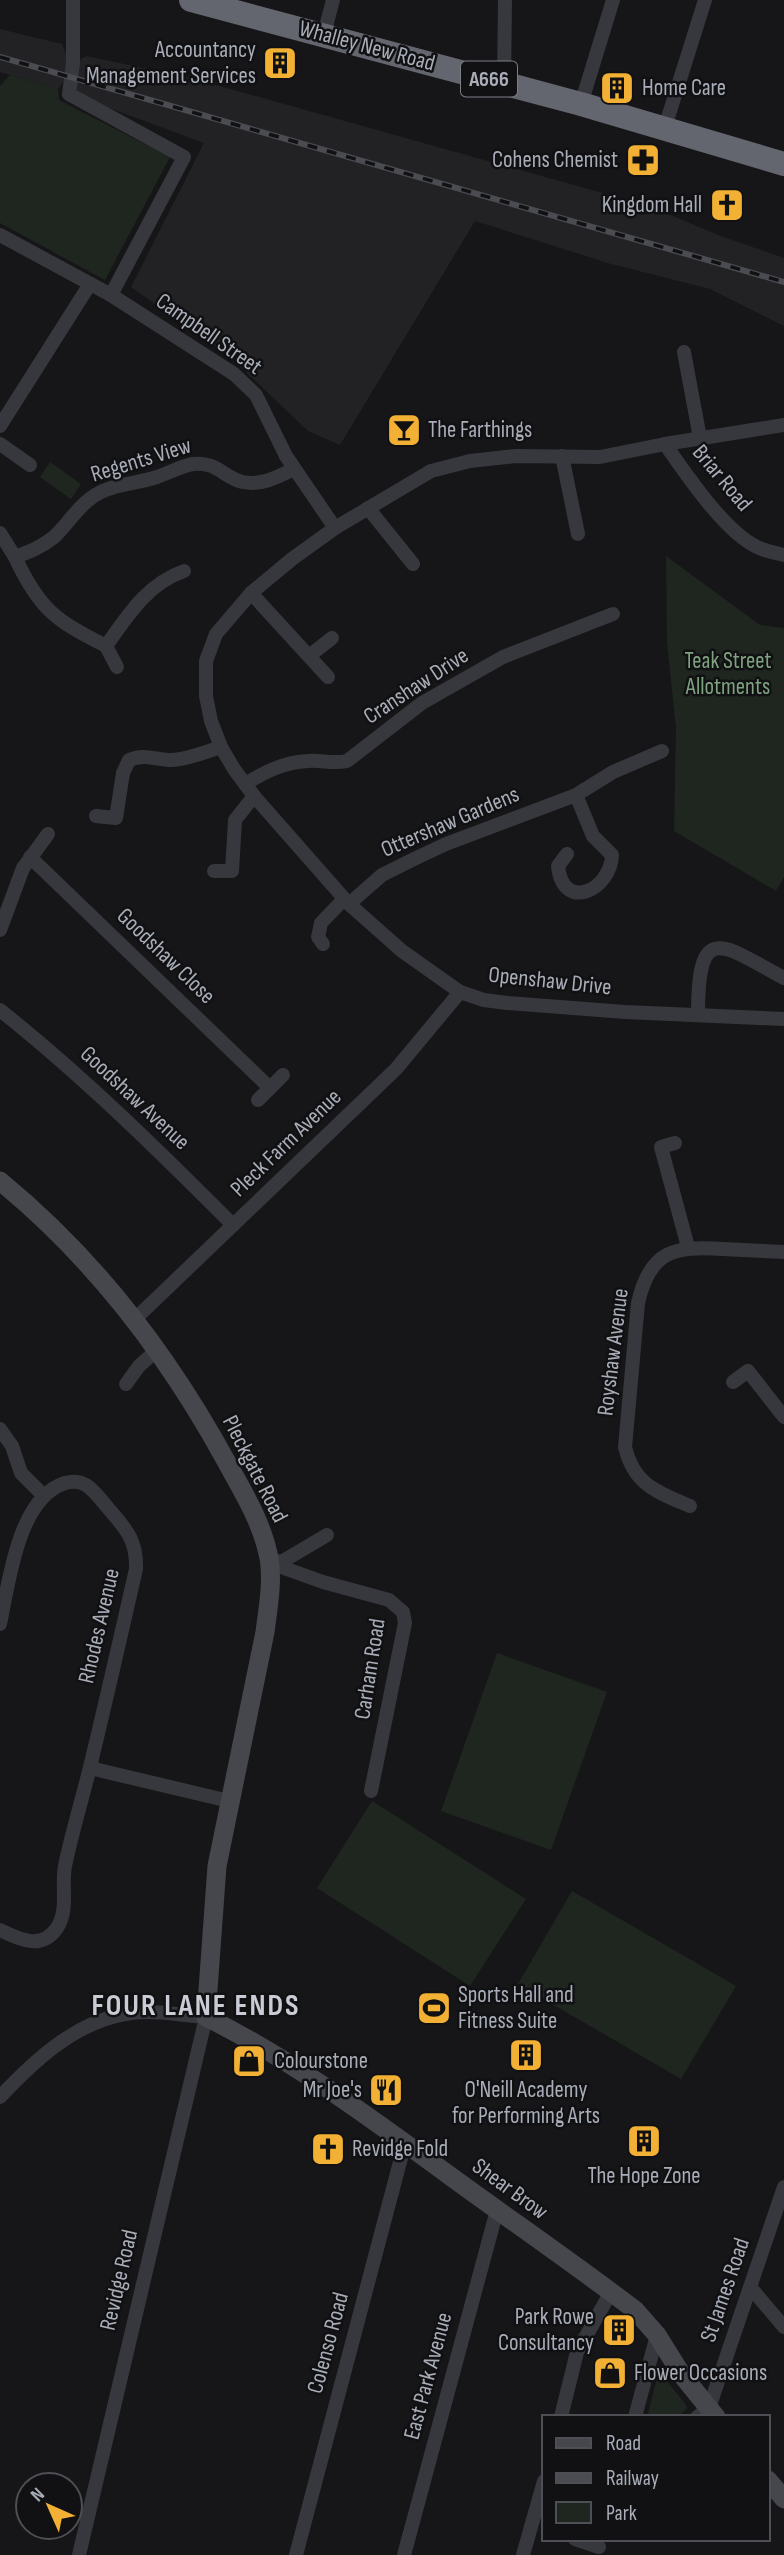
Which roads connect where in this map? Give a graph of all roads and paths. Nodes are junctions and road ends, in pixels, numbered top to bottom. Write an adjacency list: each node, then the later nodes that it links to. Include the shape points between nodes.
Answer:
1 (73, 0): 14 (street, via 69,94 184,157)
2 (334, 0): 7 (street)
3 (505, 0): 8 (street)
4 (612, 0): 9 (street)
5 (705, 0): 10 (street)
6 (207, 2): 7 (highway, Whalley New Road / A666)
7 (324, 34): 8 (highway, Whalley New Road / A666)
8 (504, 83): 9 (highway, Whalley New Road / A666)
9 (581, 104): 10 (highway, Whalley New Road / A666)
10 (665, 128): 11 (highway, Whalley New Road / A666)
11 (784, 164)
12 (0, 235): 13 (street, Campbell Street)
13 (90, 284): 14 (street, Campbell Street); 17 (street)
14 (111, 295): 23 (street, Campbell Street, via 249,388)
15 (684, 352): 18 (street)
16 (784, 425): 18 (street, Openshaw Drive)
17 (0, 426)
18 (700, 438): 20 (street, Openshaw Drive)
19 (0, 444): 22 (street)
20 (665, 444): 21 (street, Openshaw Drive, via 600,457); 28 (street, Briar Road, via 730,526 756,547)
21 (562, 456): 24 (street, Openshaw Drive, via 470,461 431,471); 27 (street)
22 (30, 465)
23 (294, 469): 25 (street, Campbell Street); 29 (street, Regents View, via 254,483 240,482 206,464 193,464 103,491 52,538)
24 (368, 508): 25 (street, Openshaw Drive); 30 (street)
25 (335, 528): 32 (street, Openshaw Drive)
26 (0, 533): 29 (street)
27 (578, 534)
28 (784, 555)
29 (15, 557): 35 (street, via 36,597 52,615)
30 (413, 564)
31 (184, 571): 35 (street, via 154,586)
32 (251, 593): 36 (street); 39 (street, Openshaw Drive, via 216,634 206,661 206,696)
33 (613, 614): 41 (street, Cranshaw Drive, via 503,657 422,704 347,761 285,764 264,772)
34 (332, 638): 36 (street)
35 (106, 646): 37 (street)
36 (309, 656): 38 (street)
37 (117, 667)
38 (328, 677)
39 (221, 747): 41 (street, Openshaw Drive); 43 (street, via 187,758 138,756 129,760 116,818)
40 (662, 751): 42 (street, Ottershaw Gardens, via 613,772)
41 (250, 790): 47 (street, via 235,820 232,871); 48 (street, Openshaw Drive)
42 (576, 795): 45 (street, via 593,836 612,856 611,867 593,889 572,891 559,876 558,866); 48 (street, Ottershaw Gardens, via 446,844 382,875)
43 (96, 816)
44 (48, 834): 46 (street)
45 (567, 854)
46 (30, 857): 49 (street); 57 (street, Goodshaw Close)
47 (214, 871)
48 (346, 902): 50 (street, via 321,923 318,937); 52 (street, Openshaw Drive, via 402,951)
49 (0, 930)
50 (323, 944)
51 (784, 978): 54 (street, via 732,950 721,946 710,950 701,964)
52 (460, 992): 54 (street, Openshaw Drive, via 507,1003); 61 (street, Pleck Farm Avenue, via 396,1069)
53 (0, 1010): 61 (street, Goodshaw Avenue, via 112,1105)
54 (698, 1014): 55 (street, Openshaw Drive)
55 (784, 1018)
56 (283, 1074): 57 (street)
57 (270, 1088): 58 (street)
58 (258, 1100)
59 (675, 1143): 62 (street, via 661,1147)
60 (0, 1181): 64 (main road, Pleckgate Road, via 63,1238)
61 (233, 1225): 64 (street, Pleck Farm Avenue)
62 (688, 1247): 63 (street, Royshaw Avenue); 71 (street, Royshaw Avenue, via 671,1251 654,1265 642,1285 625,1447 632,1468 647,1486)
63 (784, 1252)
64 (135, 1319): 65 (main road, Pleckgate Road)
65 (157, 1350): 67 (street); 73 (main road, Pleckgate Road, via 205,1422 250,1504)
66 (733, 1382): 68 (street, via 748,1371)
67 (126, 1384)
68 (784, 1417)
69 (0, 1429): 70 (street, via 12,1446 21,1473)
70 (43, 1495): 74 (street, via 16,1554); 75 (street, Rhodes Avenue, via 72,1481 85,1485 127,1531 137,1550)
71 (690, 1506)
72 (327, 1535): 73 (street, via 283,1561)
73 (270, 1563): 76 (street, Carham Road, via 380,1596 403,1612 405,1623); 77 (main road, Pleckgate Road, via 265,1632)
74 (0, 1624)
75 (90, 1768): 77 (street); 78 (street, Rhodes Avenue, via 64,1869 62,1915 56,1930 33,1943)
76 (371, 1791)
77 (229, 1801): 79 (main road, Pleckgate Road, via 217,1866)
78 (0, 1930)
79 (206, 2017): 80 (street, via 126,2014 95,2023 50,2051); 81 (main road, Shear Brow, via 270,2052); 97 (street, Revidge Road)
80 (0, 2097)
81 (405, 2143): 83 (main road, Shear Brow); 98 (street, Colenso Road)
82 (783, 2194): 84 (street, St James Road)
83 (497, 2210): 85 (main road, Shear Brow); 99 (street, East Park Avenue)
84 (751, 2288): 86 (street); 88 (street, St James Road)
85 (611, 2292): 87 (main road, Shear Brow); 89 (street, via 577,2352)
86 (784, 2327)
87 (657, 2335): 88 (main road, Shear Brow); 90 (street)
88 (707, 2414)
89 (561, 2415)
90 (636, 2415)
91 (770, 2482): 92 (main road)
92 (784, 2499)
93 (542, 2500): 94 (street)
94 (539, 2528): 100 (street)
95 (581, 2541): 96 (street)
96 (599, 2547)
97 (79, 2555)
98 (296, 2555)
99 (404, 2555)
100 (523, 2555)

